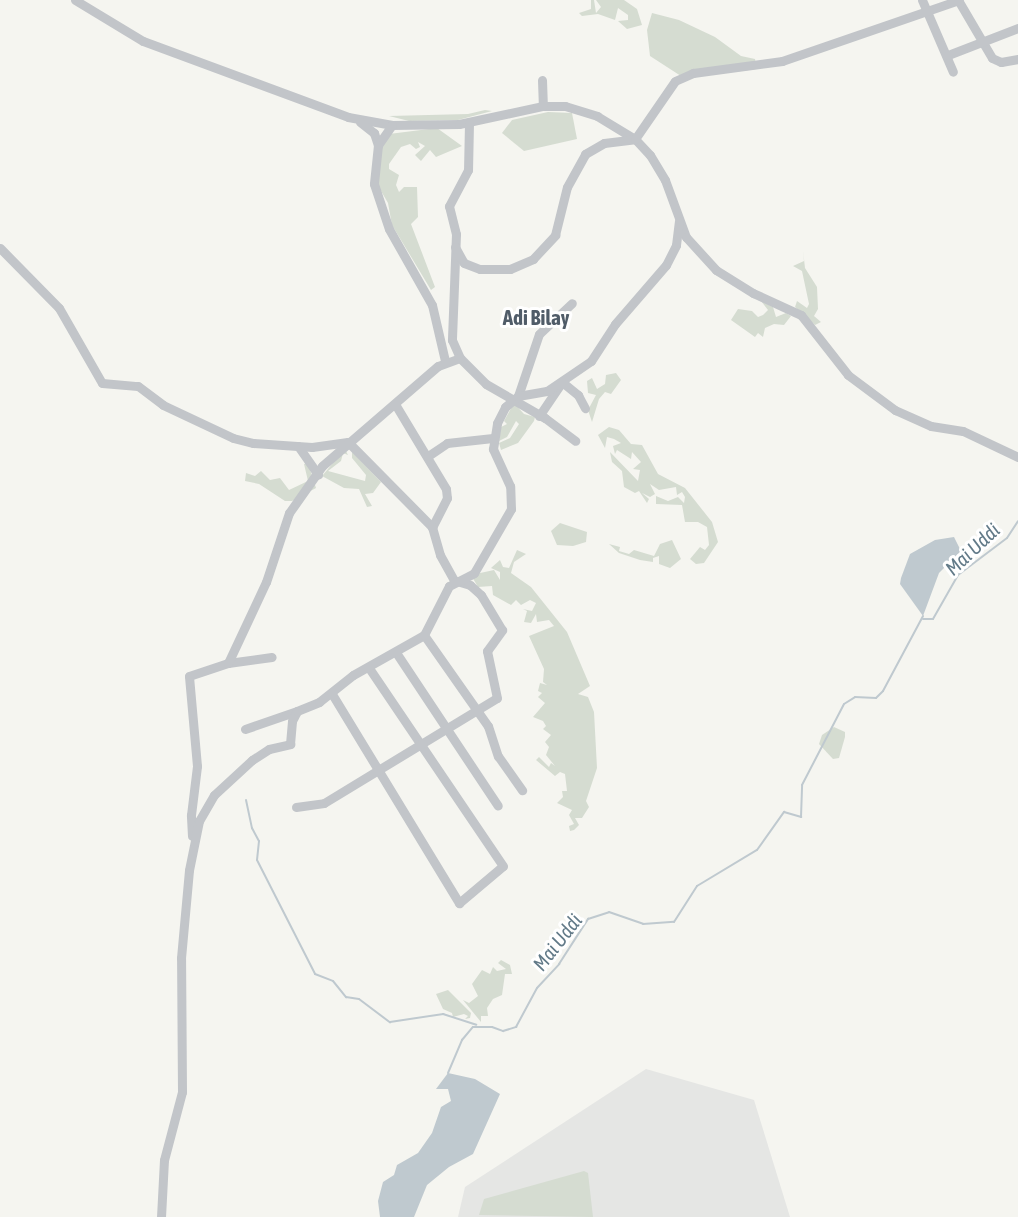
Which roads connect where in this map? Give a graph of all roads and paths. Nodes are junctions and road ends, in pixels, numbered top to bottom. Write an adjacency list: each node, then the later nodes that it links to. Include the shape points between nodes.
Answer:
1 (75, 0): 12 (street, via 118,28 164,50)
2 (922, 0): 4 (street)
3 (958, 0): 4 (street); 6 (street)
4 (927, 12): 7 (street); 15 (street, via 782,61 681,78 668,86)
5 (1018, 28): 6 (street)
6 (982, 42): 7 (street); 8 (street, via 992,58 1001,62)
7 (948, 55): 9 (street)
8 (1018, 59)
9 (953, 72)
10 (542, 80): 11 (street)
11 (543, 106): 13 (street); 15 (street, via 586,111)
12 (356, 119): 14 (street); 16 (street, via 372,130)
13 (469, 123): 14 (street); 18 (street, via 468,170 449,206)
14 (392, 125): 16 (street)
15 (635, 139): 17 (street, via 660,170); 18 (street, via 604,143 585,154 567,187 555,235 522,266 494,270 470,267)
16 (378, 145): 22 (street, via 374,184 380,208 432,305)
17 (679, 221): 23 (street, via 676,245 653,284 615,324 591,361); 33 (street, via 700,257 753,293 801,315 848,375 870,393 931,426 963,431)
18 (455, 247): 21 (street, via 452,330)
19 (0, 248): 31 (street, via 59,308 102,383 138,386 164,405 233,438)
20 (572, 303): 24 (street, via 538,334)
21 (460, 358): 22 (street); 24 (street, via 486,384)
22 (445, 361): 25 (street)
23 (562, 382): 24 (street, via 546,391); 26 (street, via 578,395); 27 (street)
24 (515, 398): 27 (street); 28 (street, via 505,407)
25 (395, 404): 30 (street); 32 (street)
26 (585, 408)
27 (539, 416): 29 (street)
28 (493, 438): 32 (street, via 447,443); 36 (street, via 497,460 510,486 511,509 474,573)
29 (575, 441)
30 (348, 442): 31 (street); 34 (street, via 328,459); 35 (street)
31 (298, 446): 34 (street)
32 (428, 456): 35 (street, via 441,476 447,498)
33 (1018, 457)
34 (318, 475): 40 (street, via 289,513 266,582)
35 (432, 527): 36 (street, via 444,564)
36 (454, 580): 37 (street); 43 (street, via 470,585 481,595 502,630 487,651 497,698)
37 (424, 635): 38 (street); 43 (street)
38 (397, 654): 41 (street); 46 (street)
39 (272, 657): 40 (street)
40 (228, 663): 52 (street, via 189,676 197,766 191,815)
41 (369, 668): 42 (street); 47 (street)
42 (332, 694): 44 (street); 48 (street)
43 (477, 710): 46 (street); 49 (street, via 488,726 498,756)
44 (297, 711): 45 (street); 52 (street, via 290,744 269,749 225,784 206,809)
45 (245, 729)
46 (445, 729): 47 (street); 50 (street)
47 (420, 745): 48 (street); 48 (street, via 503,866 459,903)
48 (376, 771): 51 (street, via 324,803)
49 (522, 790)
50 (498, 806)
51 (296, 807)
52 (193, 841): 53 (street, via 181,958 182,1092 164,1160)
53 (161, 1217)

